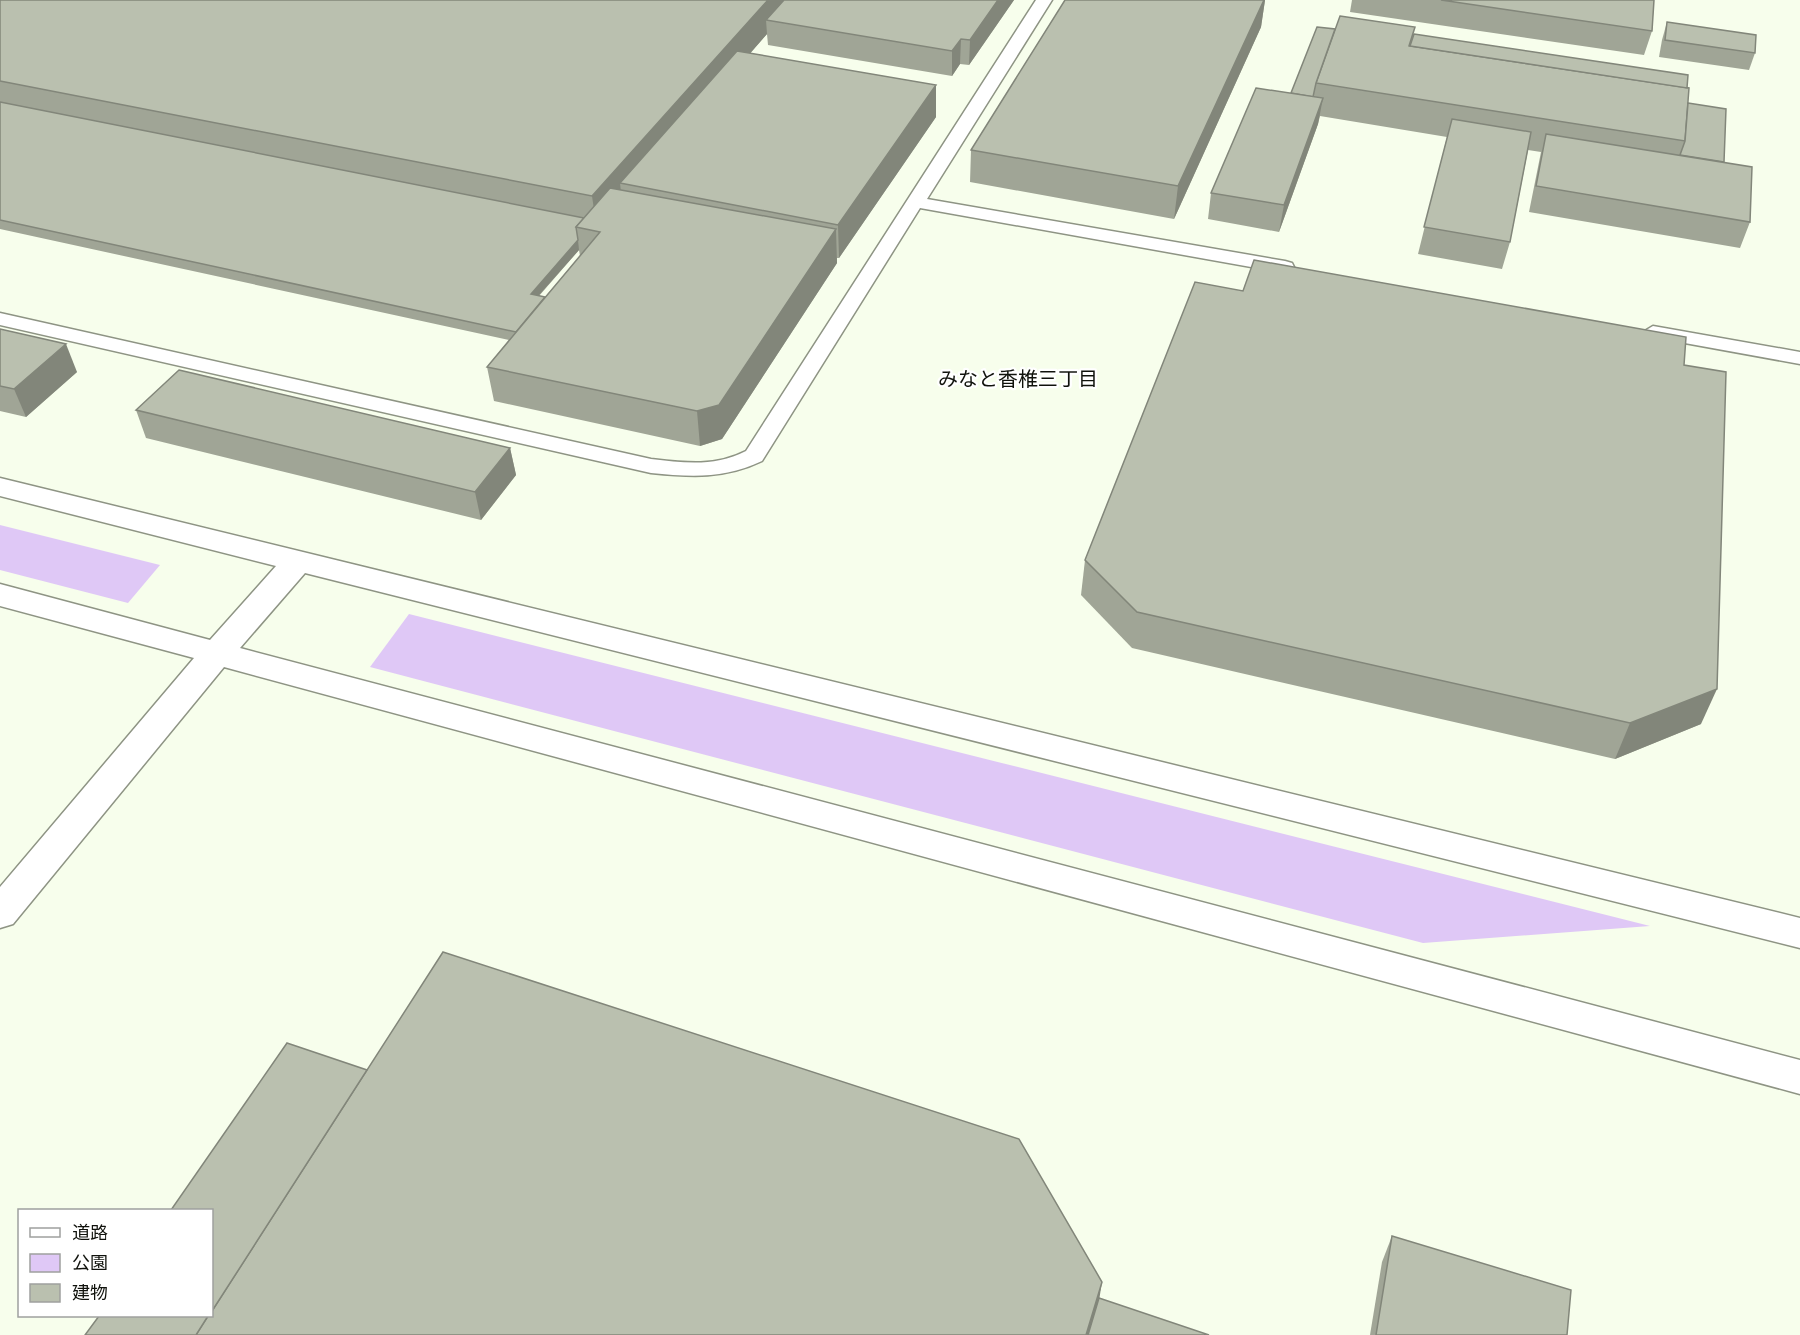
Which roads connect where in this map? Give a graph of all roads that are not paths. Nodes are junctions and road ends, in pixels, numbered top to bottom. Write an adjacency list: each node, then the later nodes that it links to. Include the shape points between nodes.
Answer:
1 (1044, 0): 2 (lane)
2 (915, 202): 3 (lane); 4 (lane, via 754,456 734,467 697,471 651,466)
3 (1304, 271)
4 (0, 319)
5 (1635, 329): 6 (lane)
6 (1800, 358)
7 (0, 488): 8 (street)
8 (297, 562): 10 (street); 12 (street)
9 (0, 595): 10 (street)
10 (217, 653): 11 (street); 13 (street)
11 (0, 914)
12 (1800, 933)
13 (1800, 1077)

